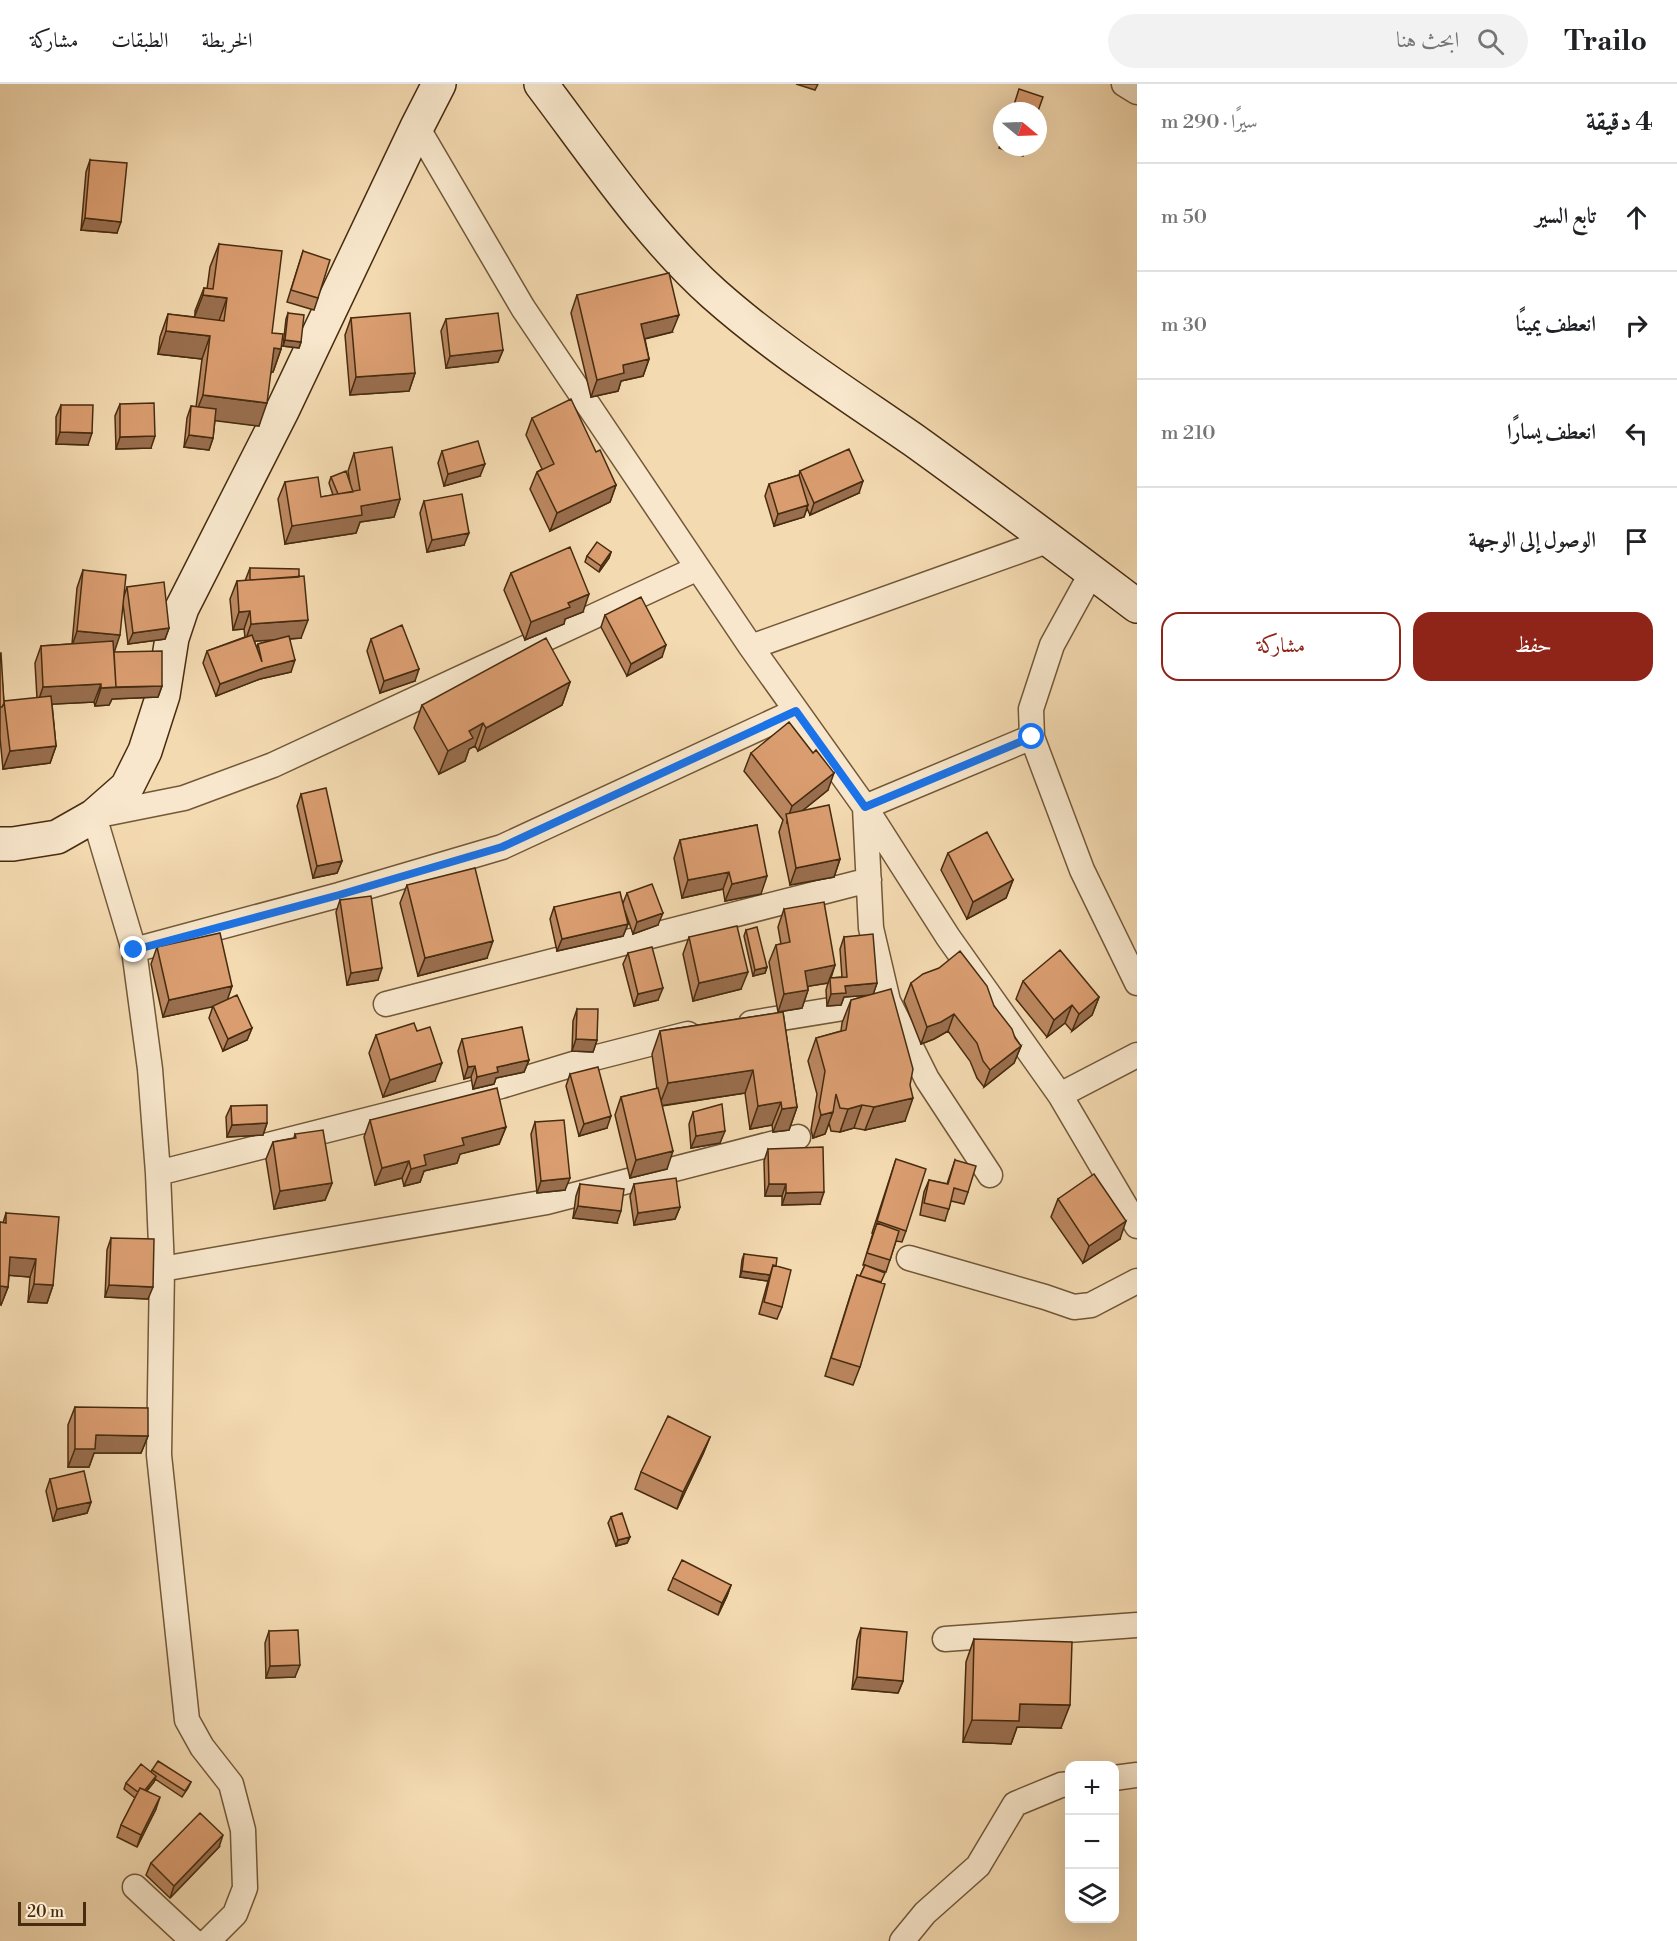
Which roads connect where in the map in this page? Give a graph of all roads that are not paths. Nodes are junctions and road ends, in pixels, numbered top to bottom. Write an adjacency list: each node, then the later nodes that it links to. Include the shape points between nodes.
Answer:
1 (440, 84): 5 (main road)
2 (541, 84): 6 (main road, via 667,246 713,293 779,346)
3 (1124, 84): 4 (street)
4 (1137, 92)
5 (417, 127): 7 (street, via 523,308); 14 (main road, via 283,409 182,608 172,638 163,695 145,751 128,787)
6 (1050, 540): 8 (main road); 10 (street)
7 (698, 568): 10 (street); 14 (street, via 273,765 184,798)
8 (1092, 572): 9 (main road); 12 (street, via 1052,645 1031,709)
9 (1137, 606)
10 (751, 647): 11 (street)
11 (796, 711): 13 (street); 17 (street, via 502,847)
12 (1032, 737): 13 (street); 18 (street, via 1082,870)
13 (865, 807): 16 (street); 22 (street, via 948,938)
14 (94, 816): 15 (main road, via 57,837); 17 (street)
15 (0, 844)
16 (869, 880): 19 (street, via 871,928); 20 (street)
17 (134, 950): 24 (street, via 150,1069)
18 (1137, 983)
19 (888, 1001): 24 (street, via 719,1028); 25 (street, via 927,1079)
20 (386, 1004)
21 (1137, 1055): 22 (street)
22 (1060, 1095): 26 (street)
23 (798, 1137): 28 (street, via 547,1202)
24 (158, 1173): 28 (street)
25 (990, 1175)
26 (1137, 1226)
27 (909, 1258): 29 (street, via 1074,1307 1091,1305)
28 (162, 1269): 37 (street, via 159,1455 187,1720 231,1784 243,1830 245,1888 235,1914)
29 (1137, 1281)
30 (1137, 1625): 31 (street)
31 (945, 1639)
32 (1137, 1775): 33 (street)
33 (1119, 1777)
34 (1065, 1785): 38 (street, via 1015,1804 978,1866 925,1913)
35 (135, 1887): 36 (street)
36 (193, 1941)
37 (208, 1941)
38 (902, 1941)

